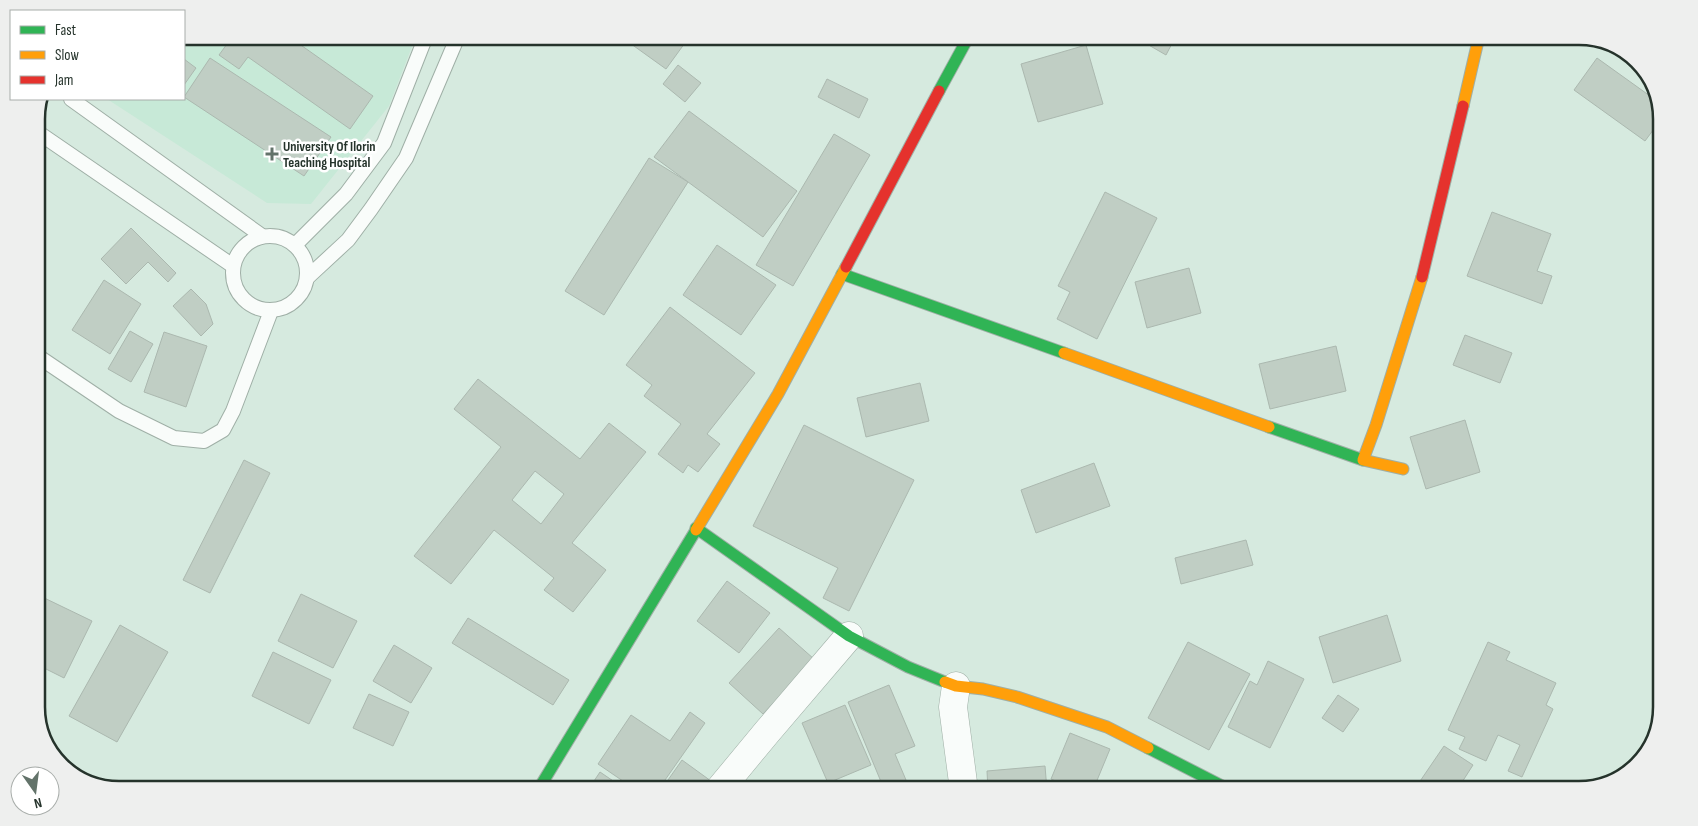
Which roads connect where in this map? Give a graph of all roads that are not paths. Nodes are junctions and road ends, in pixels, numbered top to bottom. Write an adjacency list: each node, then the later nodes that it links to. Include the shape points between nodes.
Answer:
1 (422, 45): 8 (lane, via 384,143 346,194)
2 (454, 45): 11 (lane, via 406,158 348,240)
3 (964, 45): 10 (street)
4 (1477, 45): 14 (street, via 1419,290)
5 (72, 100): 7 (lane)
6 (45, 137): 9 (lane)
7 (262, 236): 8 (lane, via 284,237); 9 (lane, via 237,255)
8 (296, 244): 11 (lane, via 308,265)
9 (233, 266): 12 (lane, via 237,291 246,302)
10 (842, 274): 14 (street); 16 (street, via 778,394)
11 (308, 277): 12 (lane, via 296,300 285,308)
12 (271, 310): 13 (lane, via 233,411 223,430 204,440 174,438 119,410)
13 (45, 361)
14 (1363, 460): 15 (street)
15 (1403, 469)
16 (696, 528): 17 (street); 19 (street)
17 (849, 636): 18 (street, via 908,667); 20 (street)
18 (956, 686): 21 (street, via 954,707); 22 (street, via 1017,698 1107,727)
19 (543, 781)
20 (726, 781)
21 (963, 781)
22 (1212, 781)

